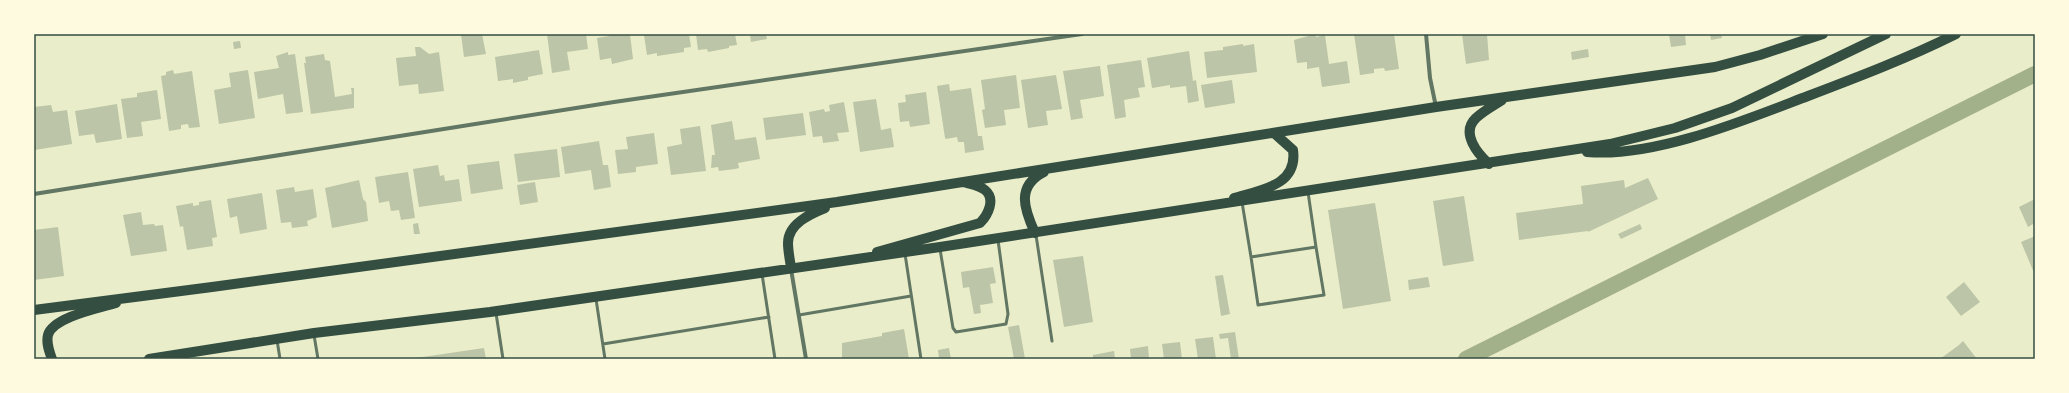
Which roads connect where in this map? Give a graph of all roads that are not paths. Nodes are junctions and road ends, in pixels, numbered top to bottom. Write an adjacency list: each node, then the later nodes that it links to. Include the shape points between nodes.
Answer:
1 (1082, 34): 14 (street, via 614,102)
2 (1426, 34): 7 (street, via 1430,78)
3 (1823, 34): 6 (main road, via 1715,68)
4 (1886, 34): 9 (main road, via 1712,116 1641,137)
5 (1956, 34): 9 (main road, via 1905,58 1713,130 1609,154)
6 (1503, 99): 7 (main road); 10 (main road, via 1475,119 1471,126 1471,140 1476,152)
7 (1436, 107): 8 (main road)
8 (1274, 133): 11 (main road); 17 (main road, via 1293,150 1295,160 1287,176 1278,184)
9 (1573, 151): 10 (main road)
10 (1489, 164): 13 (main road)
11 (1052, 168): 12 (main road); 18 (main road, via 1034,177 1024,195 1025,207)
12 (961, 182): 15 (main road); 24 (main road, via 985,190 989,196 989,212 980,223 892,246)
13 (1308, 191): 16 (main road); 21 (lane)
14 (34, 194)
15 (838, 202): 25 (main road, via 806,216 794,227 788,241); 27 (main road)
16 (1242, 202): 17 (main road); 23 (lane)
17 (1204, 207): 18 (main road)
18 (1035, 233): 19 (main road); 36 (lane)
19 (998, 239): 20 (main road); 20 (lane, via 1008,321 1006,324 956,332 953,328)
20 (940, 247): 22 (main road)
21 (1316, 247): 23 (lane); 23 (lane, via 1324,295 1258,305)
22 (905, 252): 24 (main road); 28 (lane)
23 (1251, 257)
24 (856, 259): 25 (main road)
25 (791, 268): 26 (main road); 32 (street)
26 (762, 272): 29 (main road); 33 (lane)
27 (143, 295): 30 (main road); 38 (main road, via 68,318 54,325 48,334 47,346)
28 (911, 296): 32 (lane); 46 (lane)
29 (596, 297): 31 (main road); 37 (lane)
30 (34, 310)
31 (496, 311): 34 (main road); 42 (lane)
32 (799, 315): 45 (street)
33 (768, 317): 37 (lane); 44 (lane)
34 (314, 333): 35 (main road); 41 (lane)
35 (277, 338): 39 (main road); 40 (lane)
36 (1052, 340)
37 (603, 344): 43 (lane)
38 (52, 359)
39 (149, 359)
40 (280, 359)
41 (318, 359)
42 (503, 359)
43 (605, 359)
44 (775, 359)
45 (806, 359)
46 (921, 359)

